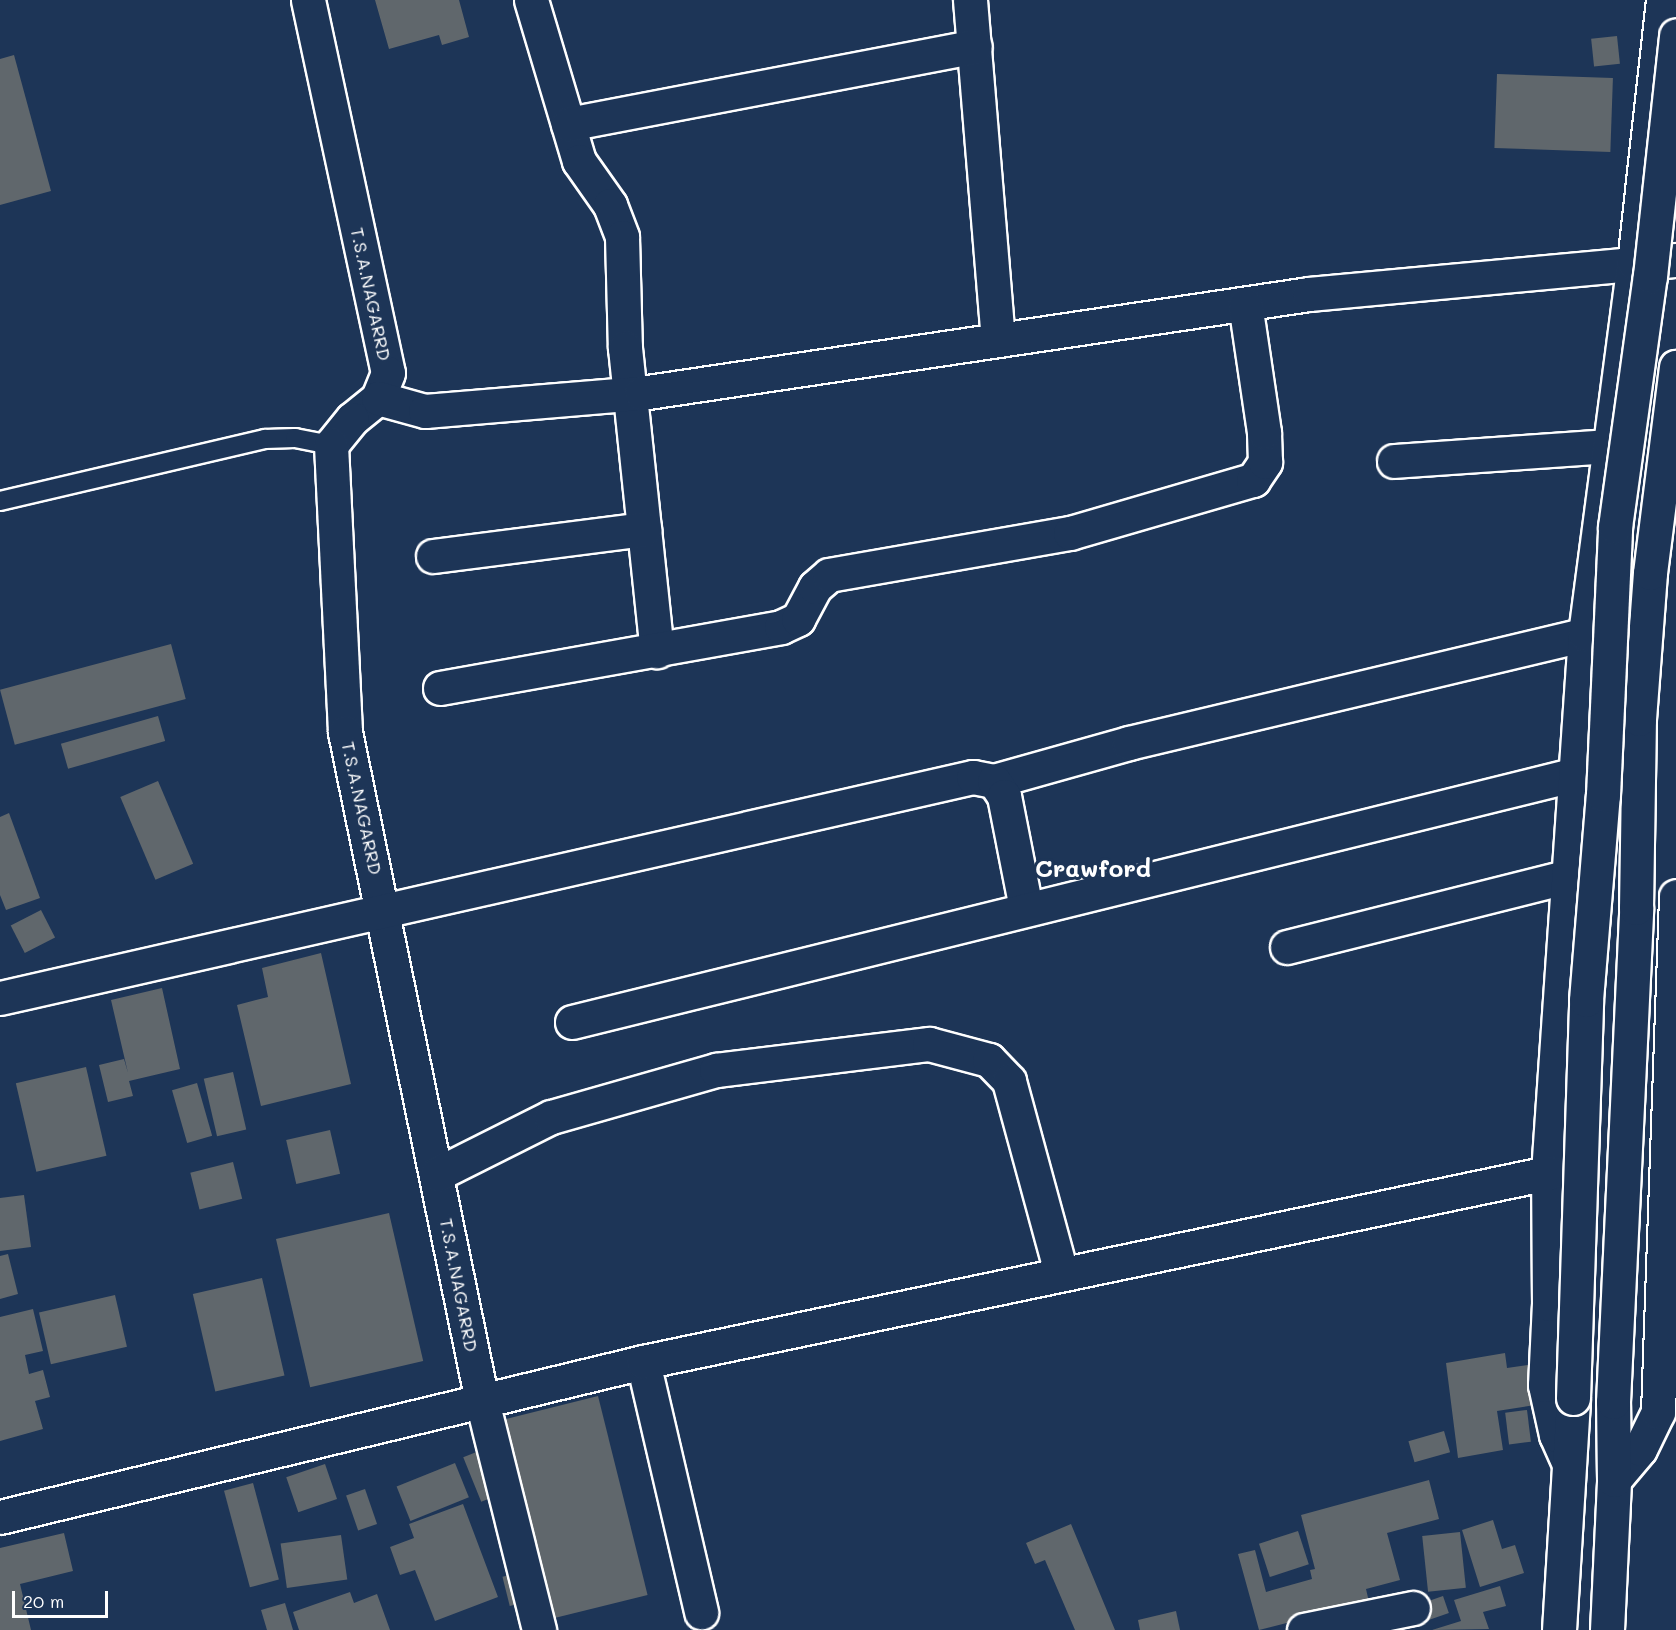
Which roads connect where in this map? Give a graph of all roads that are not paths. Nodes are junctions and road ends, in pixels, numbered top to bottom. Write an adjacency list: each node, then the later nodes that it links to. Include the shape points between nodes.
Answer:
1 (308, 0): 13 (street, T.S.A.NAGARRD)
2 (531, 0): 7 (street)
3 (970, 0): 6 (street)
4 (1663, 0): 9 (street)
5 (1676, 35): 38 (street, bridge, via 1650,276 1616,527 1603,795 1586,1000)
6 (975, 46): 7 (street); 11 (street)
7 (568, 124): 14 (street, via 579,161 610,205 622,237)
8 (1676, 260): 9 (street)
9 (1634, 263): 10 (street); 16 (street)
10 (1245, 304): 11 (street); 22 (street, via 1264,432 1265,462 1253,480 1070,533 829,575 815,587 798,619 781,627)
11 (998, 340): 14 (street)
12 (1676, 367): 39 (street, via 1650,573 1639,718 1636,908 1613,1402)
13 (389, 392): 14 (street, via 425,411); 15 (street, via 352,419)
14 (630, 393): 19 (street)
15 (331, 445): 18 (lane, via 295,438 265,439); 29 (street, T.S.A.NAGARRD, via 345,732)
16 (1610, 446): 17 (street); 21 (street)
17 (1394, 461)
18 (0, 501)
19 (644, 529): 20 (street); 22 (street)
20 (433, 556)
21 (1585, 634): 24 (street); 25 (street, via 1129,743)
22 (657, 651): 23 (street)
23 (440, 688)
24 (1576, 774): 26 (street); 28 (street)
25 (994, 781): 28 (street, via 1004,796); 29 (street, via 974,777)
26 (1569, 876): 30 (street); 33 (street)
27 (1676, 896): 39 (street, via 1658,1412 1640,1449)
28 (1026, 908): 32 (street)
29 (385, 914): 31 (street); 34 (street, T.S.A.NAGARRD)
30 (1287, 947)
31 (0, 998)
32 (572, 1022)
33 (1548, 1173): 35 (street); 38 (street, via 1545,1385 1556,1435)
34 (437, 1174): 35 (street, via 551,1117 716,1070 929,1044 989,1060 1009,1081); 37 (street, T.S.A.NAGARRD)
35 (1060, 1274): 36 (street)
36 (643, 1362): 37 (street); 42 (street)
37 (482, 1401): 40 (street); 43 (street, T.S.A.NAGARRD)
38 (1569, 1464): 45 (street)
39 (1614, 1480): 46 (street)
40 (0, 1517)
41 (1413, 1608): 44 (street)
42 (701, 1612)
43 (539, 1630)
44 (1304, 1630)
45 (1559, 1630)
46 (1607, 1630)

